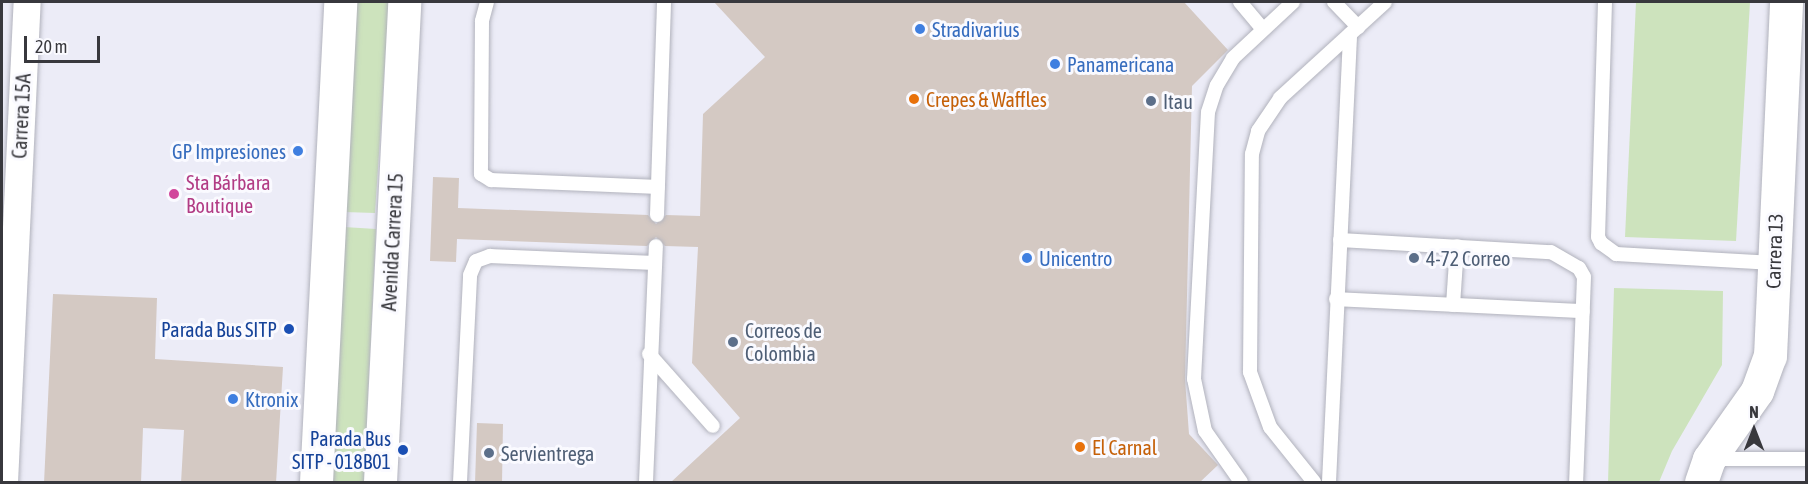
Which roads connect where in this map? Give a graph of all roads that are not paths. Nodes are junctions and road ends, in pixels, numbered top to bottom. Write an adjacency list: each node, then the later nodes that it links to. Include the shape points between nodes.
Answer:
1 (27, 2): 25 (street, Carrera 15A)
2 (340, 2): 30 (main road)
3 (404, 2): 31 (main road, Avenida Carrera 15)
4 (487, 2): 14 (lane, via 482,21 481,174 491,180)
5 (664, 2): 14 (lane)
6 (1240, 2): 12 (lane)
7 (1293, 2): 12 (lane)
8 (1334, 2): 13 (lane)
9 (1385, 2): 13 (lane)
10 (1605, 2): 20 (lane, via 1598,237 1601,243 1616,254)
11 (1786, 2): 20 (main road, Carrera 13)
12 (1263, 29): 34 (lane, via 1233,58 1217,85 1209,112 1194,379 1205,431)
13 (1354, 31): 16 (lane); 35 (lane, via 1268,114 1258,131 1251,164 1250,372 1270,427)
14 (658, 187): 15 (lane)
15 (657, 215)
16 (1340, 240): 18 (lane); 21 (lane)
17 (656, 246): 19 (lane)
18 (1457, 246): 22 (lane); 23 (lane, via 1562,255 1584,277)
19 (654, 263): 24 (lane); 32 (lane, via 490,256 476,261 470,275)
20 (1774, 263): 28 (main road, Carrera 13, via 1766,373)
21 (1336, 299): 22 (lane); 36 (lane)
22 (1453, 305): 23 (lane)
23 (1582, 311): 37 (lane)
24 (649, 354): 26 (lane); 33 (lane)
25 (5, 395): 29 (street, Carrera 15A)
26 (713, 426)
27 (1806, 459): 28 (lane)
28 (1705, 471)
29 (3, 483)
30 (316, 483)
31 (380, 483)
32 (460, 483)
33 (646, 483)
34 (1241, 483)
35 (1314, 483)
36 (1329, 483)
37 (1576, 483)

